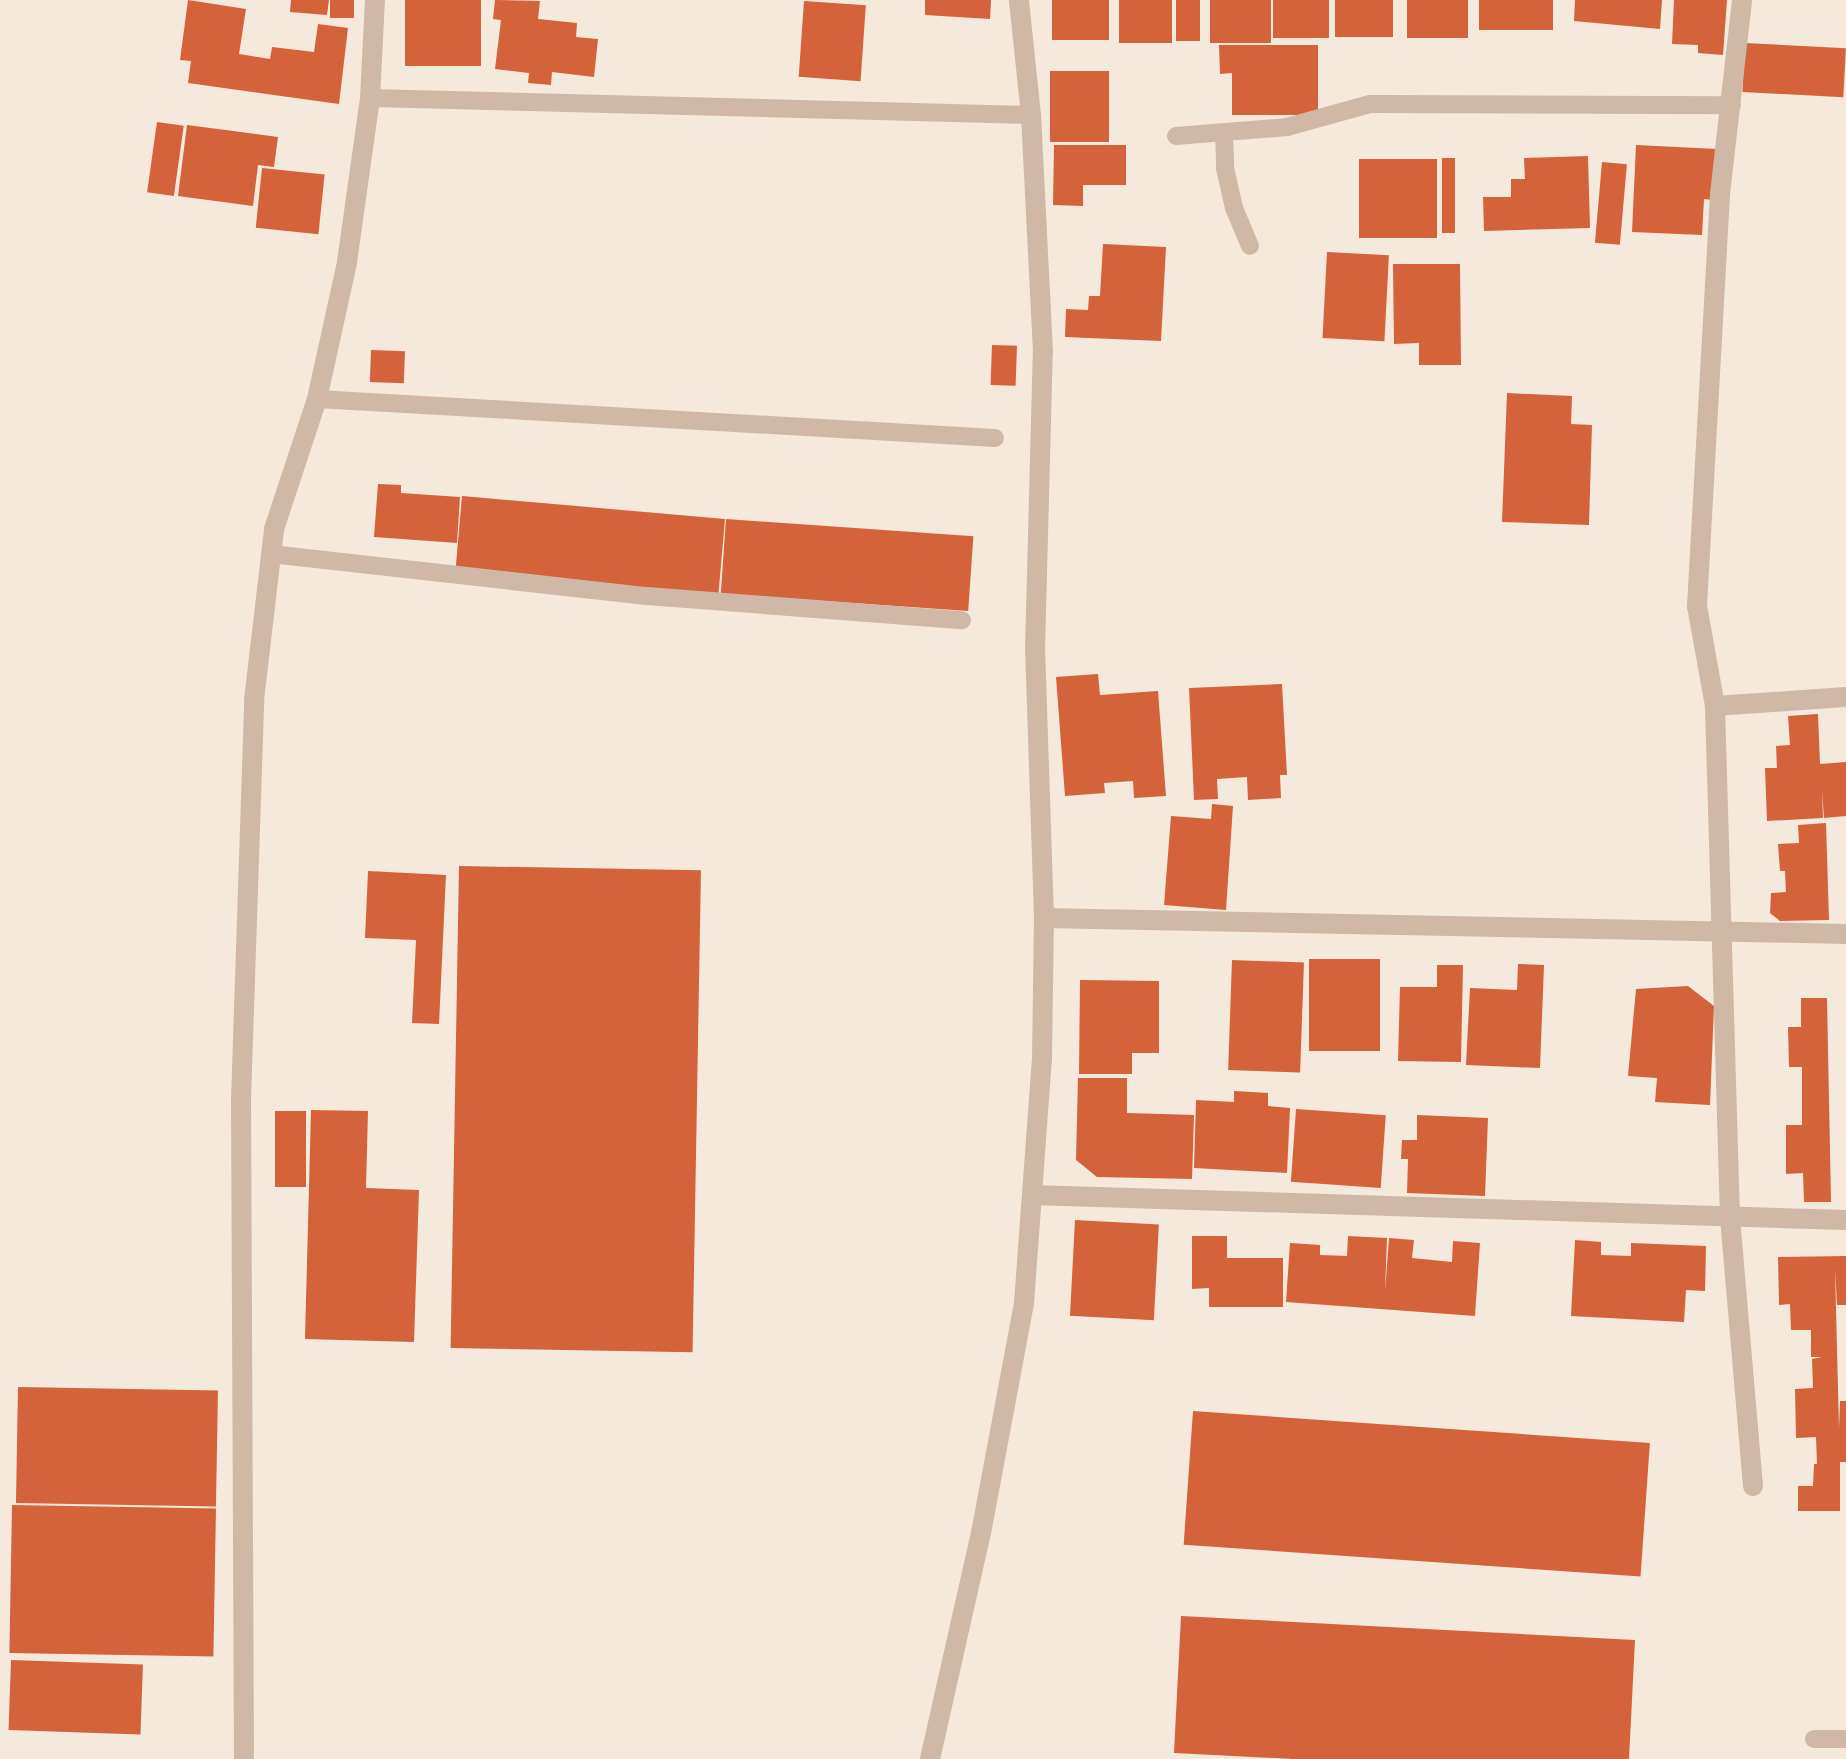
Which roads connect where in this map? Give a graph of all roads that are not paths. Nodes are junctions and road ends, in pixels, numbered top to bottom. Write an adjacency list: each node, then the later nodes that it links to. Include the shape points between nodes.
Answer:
1 (375, 0): 4 (street)
2 (1019, 0): 6 (street)
3 (1742, 0): 5 (street)
4 (370, 98): 6 (lane); 10 (street, via 347,262)
5 (1732, 105): 7 (lane, via 1370,104 1298,125); 15 (street, via 1720,194 1697,606)
6 (1031, 115): 16 (street, via 1043,352 1035,650)
7 (1224, 133): 8 (lane); 9 (lane, via 1234,208)
8 (1176, 136)
9 (1250, 246)
10 (317, 399): 11 (lane); 12 (street, via 274,529)
11 (995, 438)
12 (271, 554): 13 (lane, via 647,596); 25 (street, via 254,700 241,1100)
13 (962, 620)
14 (1846, 697): 15 (street)
15 (1715, 706): 17 (street)
16 (1044, 918): 17 (street); 19 (street, via 1042,1059)
17 (1724, 933): 18 (street); 20 (street)
18 (1846, 934)
19 (1032, 1195): 20 (street); 26 (street, via 1024,1303 981,1533)
20 (1730, 1218): 21 (street); 22 (street)
21 (1846, 1220)
22 (1753, 1486)
23 (1814, 1739): 24 (lane)
24 (1846, 1739)
25 (244, 1759)
26 (930, 1759)

